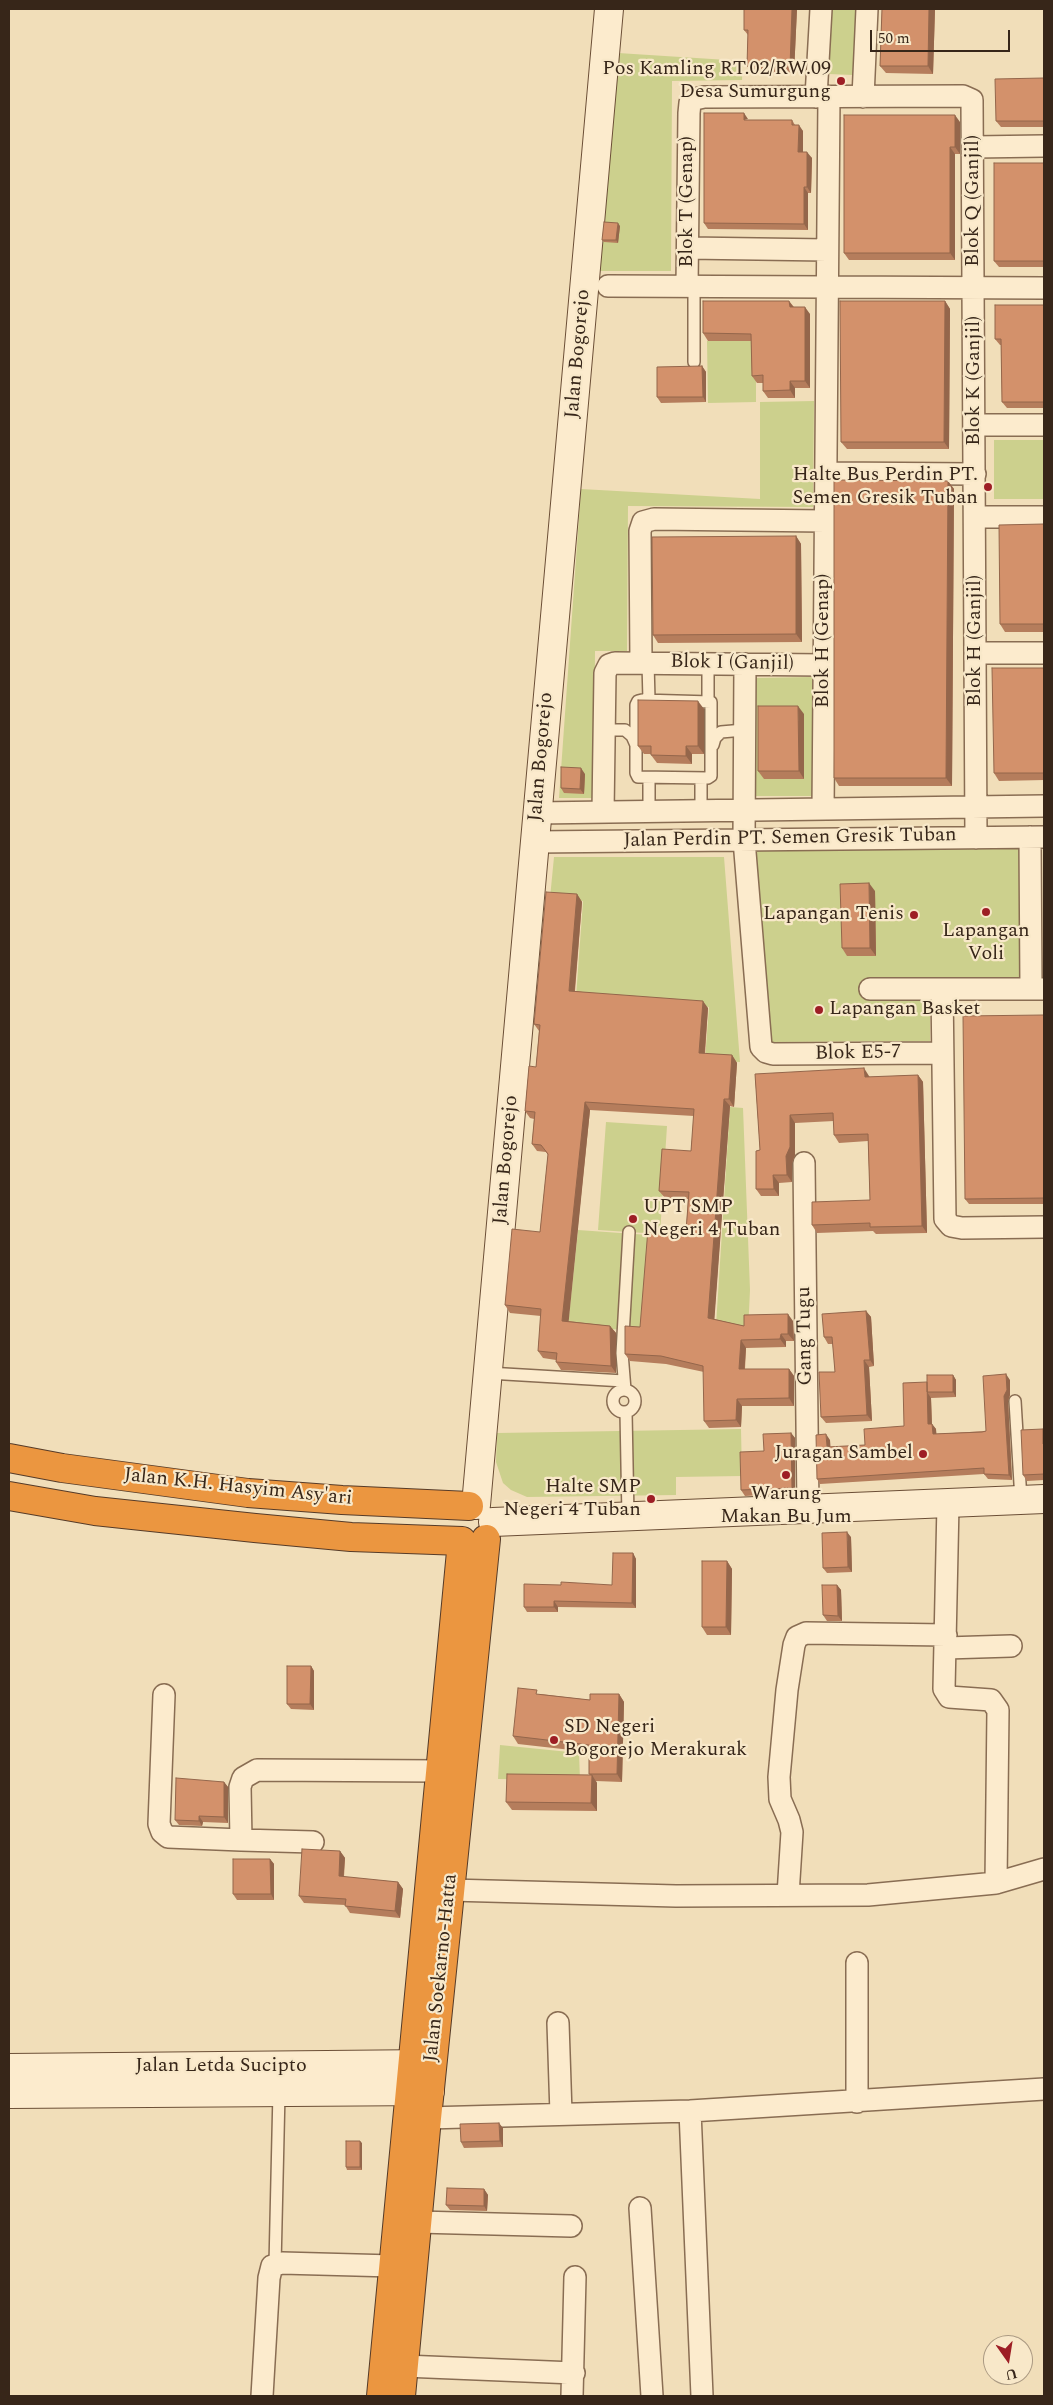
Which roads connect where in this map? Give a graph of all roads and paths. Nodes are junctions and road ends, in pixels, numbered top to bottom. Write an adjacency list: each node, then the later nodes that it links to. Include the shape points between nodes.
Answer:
1 (609, 9): 44 (street, Jalan Bogorejo)
2 (821, 9): 5 (street, Blok H (Genap))
3 (867, 9): 4 (street)
4 (863, 96): 5 (street); 7 (street, Blok Q (Ganjil), via 968,96 974,104)
5 (822, 97): 8 (street, Blok T (Genap), via 698,98 690,103); 9 (street, Blok H (Genap))
6 (1044, 146): 7 (street)
7 (974, 147): 13 (street, Blok Q (Ganjil))
8 (688, 248): 9 (street); 11 (street, Blok T (Genap))
9 (827, 250): 12 (street, Blok H (Genap))
10 (608, 286): 11 (street)
11 (691, 286): 12 (street); 15 (lane)
12 (827, 287): 13 (street); 18 (street, Blok H (Genap))
13 (974, 287): 14 (street); 16 (street, Blok K (Ganjil))
14 (1044, 288)
15 (694, 362)
16 (975, 425): 17 (street); 19 (street, Blok K (Ganjil))
17 (1044, 425)
18 (826, 472): 19 (street); 22 (street, Blok H (Genap))
19 (975, 474): 20 (street, Blok H (Ganjil))
20 (975, 517): 21 (street); 23 (street, Blok H (Ganjil))
21 (1044, 517)
22 (825, 521): 25 (street, via 654,519 644,522 640,527); 28 (street, Blok H (Genap))
23 (976, 653): 24 (street); 38 (street, Blok H (Ganjil))
24 (1044, 653)
25 (644, 663): 26 (street, Blok I (Ganjil)); 29 (lane); 31 (street, Blok I (Ganjil), via 615,663 606,667)
26 (708, 664): 27 (street, Blok I (Ganjil)); 30 (lane)
27 (745, 664): 28 (street, Blok I (Ganjil)); 32 (street)
28 (824, 665): 39 (street, Blok H (Genap))
29 (649, 700): 30 (lane); 34 (lane, via 640,700 636,704)
30 (708, 700): 33 (lane, via 712,704)
31 (604, 730): 34 (lane, via 625,730 632,736); 43 (street)
32 (744, 730): 33 (lane, via 721,732); 40 (street)
33 (713, 746): 36 (lane, via 712,775)
34 (636, 747): 35 (lane, via 636,774 639,778)
35 (649, 778): 36 (lane); 41 (lane)
36 (701, 778): 42 (lane)
37 (1044, 806): 38 (street, Jalan Perdin PT. Semen Gresik Tuban)
38 (976, 807): 39 (street, Jalan Perdin PT. Semen Gresik Tuban); 46 (street, Blok H (Ganjil))
39 (823, 809): 40 (street, Jalan Perdin PT. Semen Gresik Tuban)
40 (744, 810): 42 (street, Jalan Perdin PT. Semen Gresik Tuban); 47 (street)
41 (649, 811): 42 (street, Jalan Perdin PT. Semen Gresik Tuban); 43 (street, Jalan Perdin PT. Semen Gresik Tuban)
42 (701, 811)
43 (603, 812): 44 (street, Jalan Perdin PT. Semen Gresik Tuban)
44 (537, 813): 48 (street, Jalan Bogorejo)
45 (1037, 837): 46 (street, Jalan Perdin PT. Semen Gresik Tuban); 51 (street)
46 (976, 838): 47 (street, Jalan Perdin PT. Semen Gresik Tuban)
47 (744, 840): 48 (street, Jalan Perdin PT. Semen Gresik Tuban); 52 (street, Blok E5-7, via 760,1041 764,1050 773,1054)
48 (535, 842): 56 (street, Jalan Bogorejo)
49 (870, 989): 50 (street)
50 (942, 989): 51 (street); 52 (street)
51 (1038, 989)
52 (942, 1053): 54 (street, via 944,1211 948,1223 957,1228)
53 (804, 1163): 64 (street, Gang Tugu)
54 (1044, 1227)
55 (630, 1232): 57 (lane, via 622,1353)
56 (488, 1373): 57 (lane); 66 (street, Jalan Bogorejo)
57 (625, 1386): 59 (lane, via 636,1400); 59 (lane, via 613,1402 617,1410)
58 (1015, 1401): 62 (lane)
59 (626, 1412): 65 (lane)
60 (9, 1458): 66 (highway, Jalan K.H. Hasyim Asy'ari, via 248,1493 342,1500)
61 (9, 1496): 66 (highway, Jalan K.H. Hasyim Asy'ari, via 95,1511 366,1538)
62 (1033, 1500): 63 (street)
63 (948, 1504): 64 (street); 67 (street)
64 (808, 1510): 65 (street)
65 (628, 1517): 66 (street)
66 (477, 1523): 70 (highway, Jalan Soekarno-Hatta)
67 (946, 1641): 68 (street); 74 (street, via 946,1694 949,1697 991,1700 998,1710); 76 (street, via 806,1633 797,1637 787,1690 779,1777 780,1799 792,1832)
68 (1011, 1646)
69 (164, 1695): 71 (street, via 159,1824 162,1832 171,1838)
70 (449, 1757): 71 (street, via 263,1768 251,1772 240,1786); 75 (highway, Jalan Soekarno-Hatta); 80 (highway, Jalan Soekarno-Hatta)
71 (240, 1840): 72 (street)
72 (313, 1842)
73 (1044, 1869): 74 (street)
74 (996, 1883): 76 (street, via 868,1895)
75 (450, 1890): 76 (street, via 676,1896); 80 (highway, Jalan Soekarno-Hatta)
76 (788, 1895)
77 (857, 1963): 84 (street)
78 (558, 2023): 86 (street)
79 (9, 2068): 80 (street, Jalan Letda Sucipto)
80 (421, 2078): 82 (street, Jalan Letda Sucipto); 87 (highway, Jalan Soekarno-Hatta); 92 (highway, Jalan Soekarno-Hatta)
81 (1044, 2089): 84 (street)
82 (279, 2092): 83 (street, Jalan Letda Sucipto); 91 (lane)
83 (9, 2094)
84 (857, 2102): 85 (street)
85 (690, 2111): 86 (street); 101 (street)
86 (561, 2114): 87 (street)
87 (427, 2118): 89 (highway, Jalan Soekarno-Hatta)
88 (640, 2208): 100 (street)
89 (418, 2222): 90 (street); 94 (highway, Jalan Soekarno-Hatta)
90 (571, 2226)
91 (274, 2265): 92 (street); 96 (street, via 269,2278)
92 (393, 2266): 97 (highway, Jalan Soekarno-Hatta)
93 (575, 2277): 95 (street)
94 (404, 2366): 95 (street); 98 (highway, Jalan Soekarno-Hatta)
95 (574, 2374): 99 (street)
96 (262, 2396)
97 (381, 2396)
98 (401, 2396)
99 (572, 2396)
100 (652, 2396)
101 (702, 2396)

